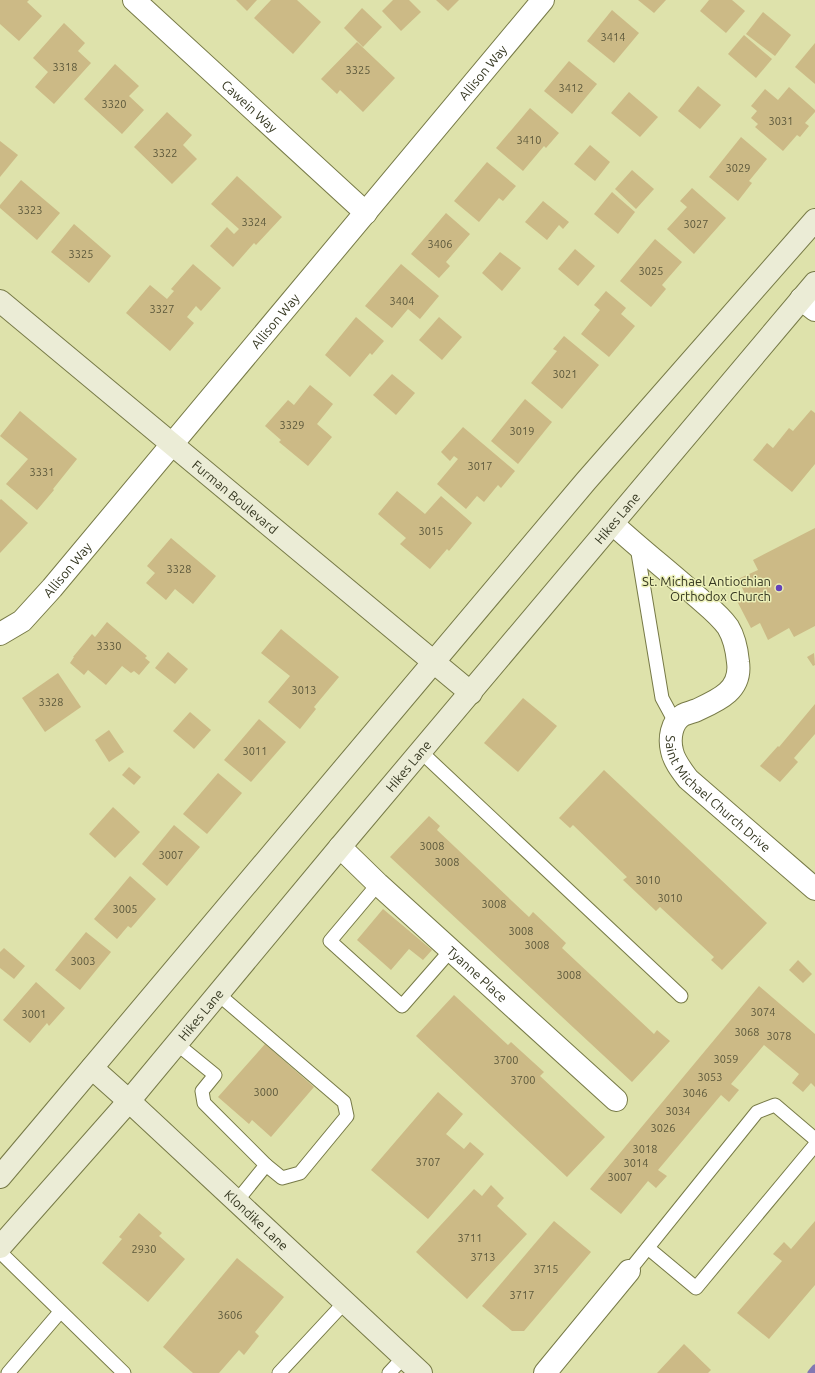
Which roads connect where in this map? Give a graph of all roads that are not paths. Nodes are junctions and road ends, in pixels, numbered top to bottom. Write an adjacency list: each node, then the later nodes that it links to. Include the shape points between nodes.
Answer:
1 (134, 0): 3 (street, Cawein Way)
2 (543, 0): 3 (street, Allison Way)
3 (366, 213): 7 (street, Allison Way)
4 (815, 220): 11 (main road, via 586,481)
5 (810, 297): 8 (main road, Hikes Lane)
6 (0, 301): 7 (main road, Furman Boulevard)
7 (173, 444): 10 (street, Allison Way, via 22,621); 11 (main road, Furman Boulevard)
8 (613, 524): 9 (street, Saint Michael Church Drive); 12 (main road, Hikes Lane)
9 (638, 547): 13 (lane, via 662,698); 13 (street, Saint Michael Church Drive, via 720,617 729,628 738,655 740,671 734,686 722,697 682,715)
10 (0, 634)
11 (433, 662): 12 (main road, Furman Boulevard); 22 (main road)
12 (471, 693): 14 (main road, Hikes Lane)
13 (675, 722): 17 (street, Saint Michael Church Drive, via 671,734 672,751 688,780)
14 (420, 751): 15 (main road, Hikes Lane); 20 (lane)
15 (340, 847): 16 (street, Tyanne Place); 19 (main road, Hikes Lane)
16 (378, 884): 18 (street, Tyanne Place); 18 (lane, via 330,941 402,1006)
17 (815, 889)
18 (451, 950): 23 (street, Tyanne Place)
19 (218, 994): 21 (main road, Hikes Lane); 27 (lane, via 344,1102 347,1116 300,1173 282,1178)
20 (681, 996)
21 (176, 1044): 24 (main road, Hikes Lane); 27 (lane, via 215,1075 202,1091 204,1103)
22 (92, 1068): 24 (main road, Klondike Lane); 28 (main road)
23 (616, 1100)
24 (129, 1101): 29 (main road, Klondike Lane); 30 (main road, Hikes Lane)
25 (815, 1138): 31 (lane, via 775,1105 757,1112)
26 (815, 1145): 31 (lane, via 696,1288)
27 (266, 1165): 29 (lane)
28 (0, 1177)
29 (236, 1202): 34 (main road, Klondike Lane)
30 (0, 1247)
31 (648, 1248): 33 (lane)
32 (0, 1252): 35 (lane)
33 (629, 1272): 38 (street)
34 (345, 1302): 36 (main road, Klondike Lane); 41 (lane)
35 (60, 1312): 39 (lane); 40 (lane)
36 (404, 1357): 42 (lane); 43 (main road, Klondike Lane)
37 (0, 1366): 39 (lane)
38 (552, 1371)
39 (8, 1373)
40 (124, 1373)
41 (279, 1373)
42 (389, 1373)
43 (421, 1373)

